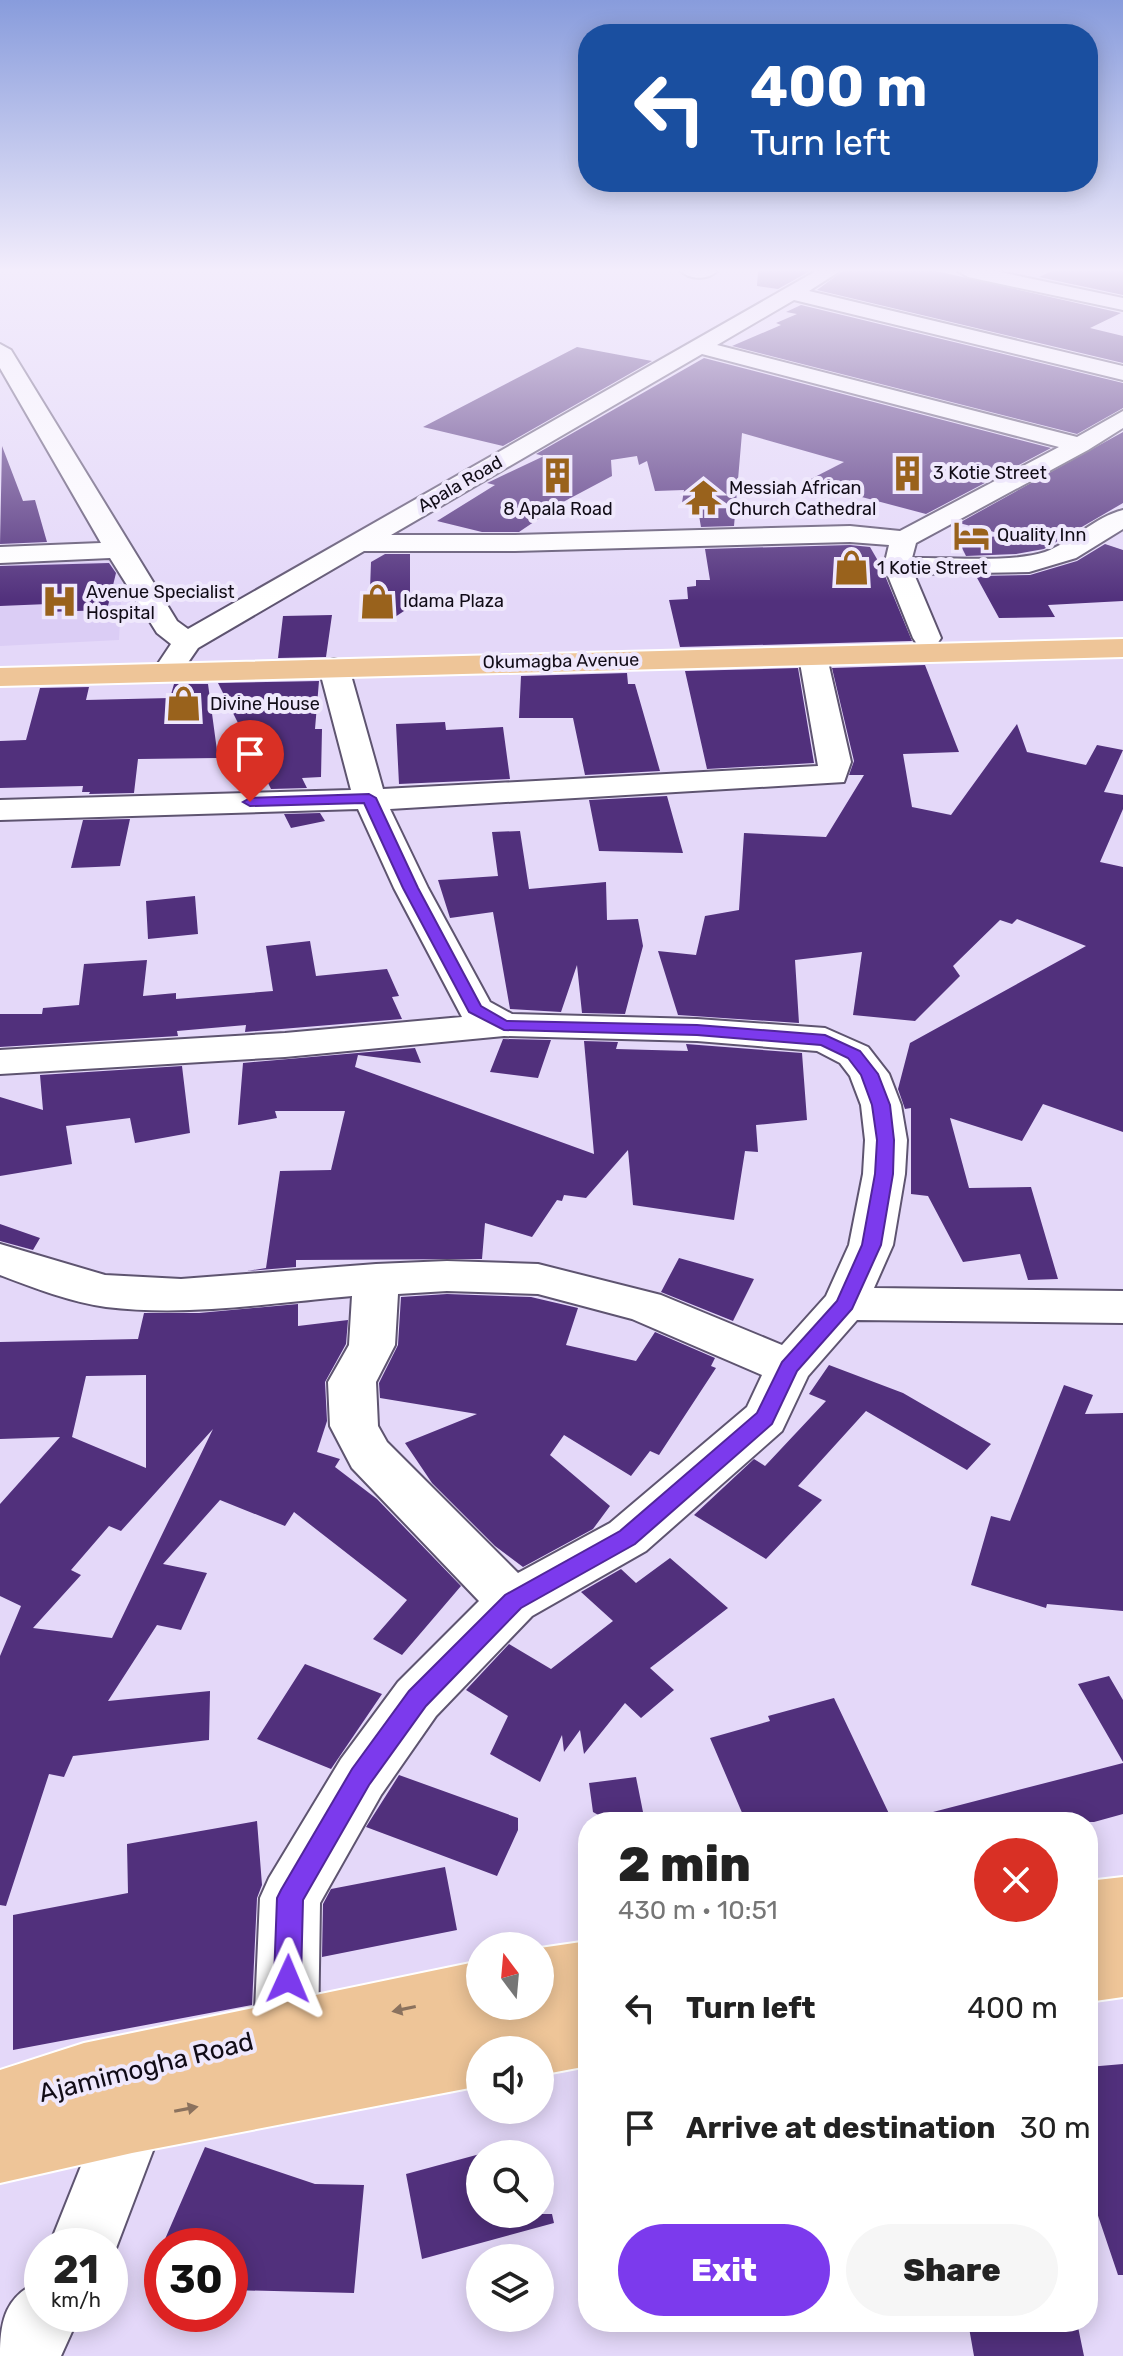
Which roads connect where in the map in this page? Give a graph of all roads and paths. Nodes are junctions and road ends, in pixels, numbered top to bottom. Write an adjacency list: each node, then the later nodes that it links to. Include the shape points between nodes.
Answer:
1 (18, 381): 9 (street)
2 (637, 381): 8 (street, Apala Road)
3 (832, 381): 5 (street)
4 (1123, 418): 5 (street)
5 (1080, 445): 7 (street)
6 (1123, 518): 11 (street, via 1048,561)
7 (904, 539): 8 (street, via 850,534); 11 (street)
8 (357, 543): 15 (street, Apala Road)
9 (118, 550): 10 (street); 15 (street, via 167,627)
10 (0, 555)
11 (897, 566): 13 (street)
12 (1123, 634): 13 (main road, Okumagba Avenue)
13 (927, 638): 15 (main road, Okumagba Avenue)
14 (1123, 648): 16 (main road, Okumagba Avenue)
15 (178, 656): 17 (main road, Okumagba Avenue); 18 (main road, Okumagba Avenue); 19 (main road, Okumagba Avenue)
16 (813, 657): 18 (main road, Okumagba Avenue); 20 (street, via 835,762 833,775)
17 (0, 662)
18 (334, 668): 20 (street)
19 (0, 677)
20 (369, 798): 21 (street); 22 (street, via 475,1009)
21 (0, 810)
22 (504, 1025): 23 (street); 26 (street, via 697,1030 825,1040 854,1055 869,1074 881,1105 886,1140 871,1245)
23 (0, 1062)
24 (0, 1259): 25 (street, via 105,1291 181,1295)
25 (376, 1279): 28 (street, via 538,1279 645,1306); 29 (street, via 372,1345 352,1382 354,1426 369,1455)
26 (845, 1304): 27 (street); 28 (street)
27 (1123, 1307)
28 (789, 1367): 29 (street, via 765,1418 628,1537)
29 (513, 1601): 37 (street, via 417,1699 361,1777 290,1898)
30 (1123, 1907): 31 (main road)
31 (1098, 1910)
32 (1123, 1966): 33 (main road)
33 (1098, 1970)
34 (578, 1974): 35 (main road)
35 (554, 1978)
36 (466, 1996): 37 (main road, Ajamimogha Road, one-way to 37)
37 (286, 2033): 41 (main road, Ajamimogha Road, via 84,2077)
38 (578, 2035): 39 (main road)
39 (554, 2039)
40 (466, 2056): 42 (main road, Ajamimogha Road, one-way to 40)
41 (0, 2104)
42 (132, 2119): 43 (main road, Ajamimogha Road); 44 (street)
43 (0, 2148)
44 (90, 2228)
45 (35, 2332): 46 (street)
46 (22, 2356)

